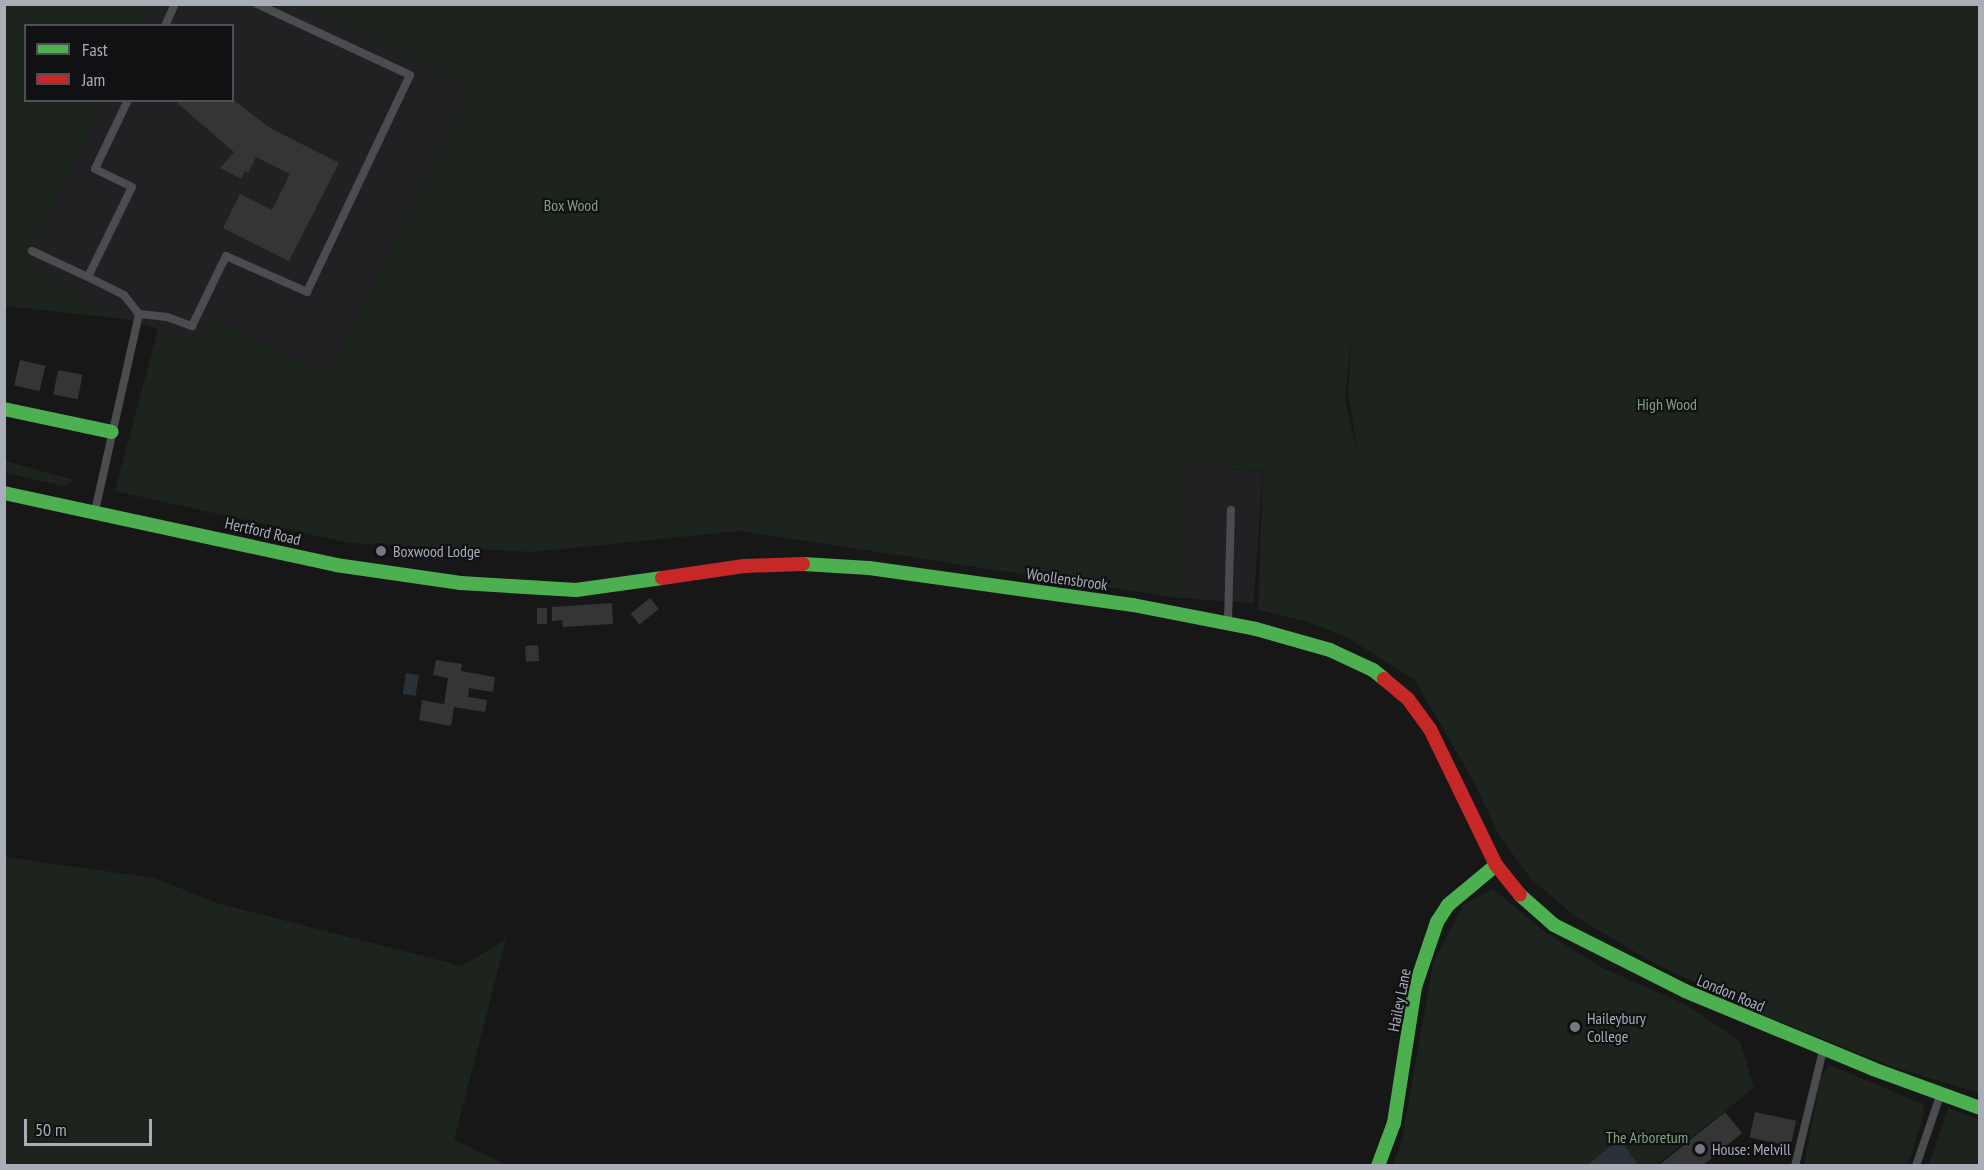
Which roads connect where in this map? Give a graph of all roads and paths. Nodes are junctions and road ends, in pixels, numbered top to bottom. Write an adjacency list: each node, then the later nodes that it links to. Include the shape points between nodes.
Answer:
1 (175, 4): 3 (lane)
2 (257, 4): 7 (lane, via 410,75 307,292 226,256 192,326 167,316)
3 (166, 24)
4 (127, 102): 6 (lane, via 95,169 132,187)
5 (32, 251): 6 (lane)
6 (88, 278): 7 (lane, via 124,295)
7 (139, 314): 9 (lane)
8 (4, 409): 9 (main road)
9 (112, 432): 12 (lane)
10 (4, 493): 12 (main road, Hertford Road)
11 (1231, 510): 14 (lane)
12 (95, 511): 13 (main road, Hertford Road, via 336,565)
13 (516, 588): 14 (main road, Woollensbrook, via 576,590 744,566 808,564 940,577)
14 (1228, 622): 15 (main road, Woollensbrook, via 1330,650 1373,670 1408,699 1450,766)
15 (1496, 865): 16 (main road, London Road, via 1518,893 1554,925 1685,991); 19 (main road, Hailey Lane, via 1448,905 1434,931 1415,987 1394,1124)
16 (1823, 1050): 17 (main road, London Road); 20 (lane)
17 (1940, 1095): 18 (main road, London Road); 21 (lane)
18 (1980, 1108)
19 (1378, 1166)
20 (1795, 1166)
21 (1916, 1166)

